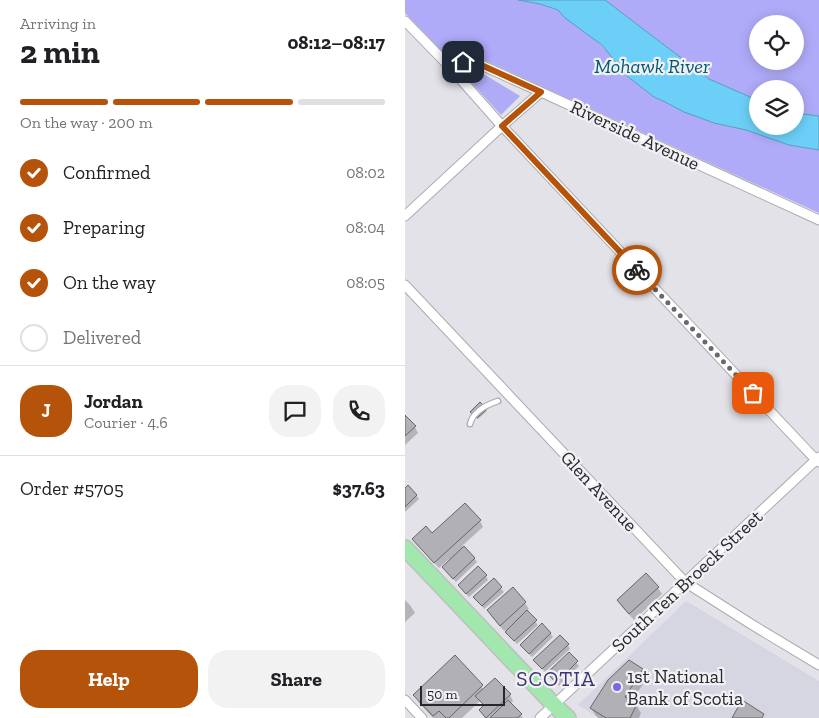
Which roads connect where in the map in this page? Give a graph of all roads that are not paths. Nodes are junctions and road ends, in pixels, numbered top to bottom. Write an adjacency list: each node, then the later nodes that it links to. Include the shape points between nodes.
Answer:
1 (405, 21): 2 (street)
2 (449, 66): 3 (street, Riverside Avenue, via 463,62 479,64); 4 (street)
3 (541, 92): 4 (street); 6 (street, Riverside Avenue)
4 (502, 126): 5 (street); 10 (street)
5 (405, 216)
6 (819, 220)
7 (405, 285): 12 (street, Glen Avenue)
8 (498, 401): 9 (lane, via 485,405 472,417)
9 (470, 424)
10 (818, 460): 12 (street, South Ten Broeck Street)
11 (405, 548): 15 (main road)
12 (685, 582): 13 (street, Glen Avenue); 15 (street, South Ten Broeck Street)
13 (819, 665)
14 (405, 700): 16 (street)
15 (554, 705): 17 (street, South Ten Broeck Street); 18 (main road)
16 (422, 718)
17 (540, 718)
18 (568, 718)

